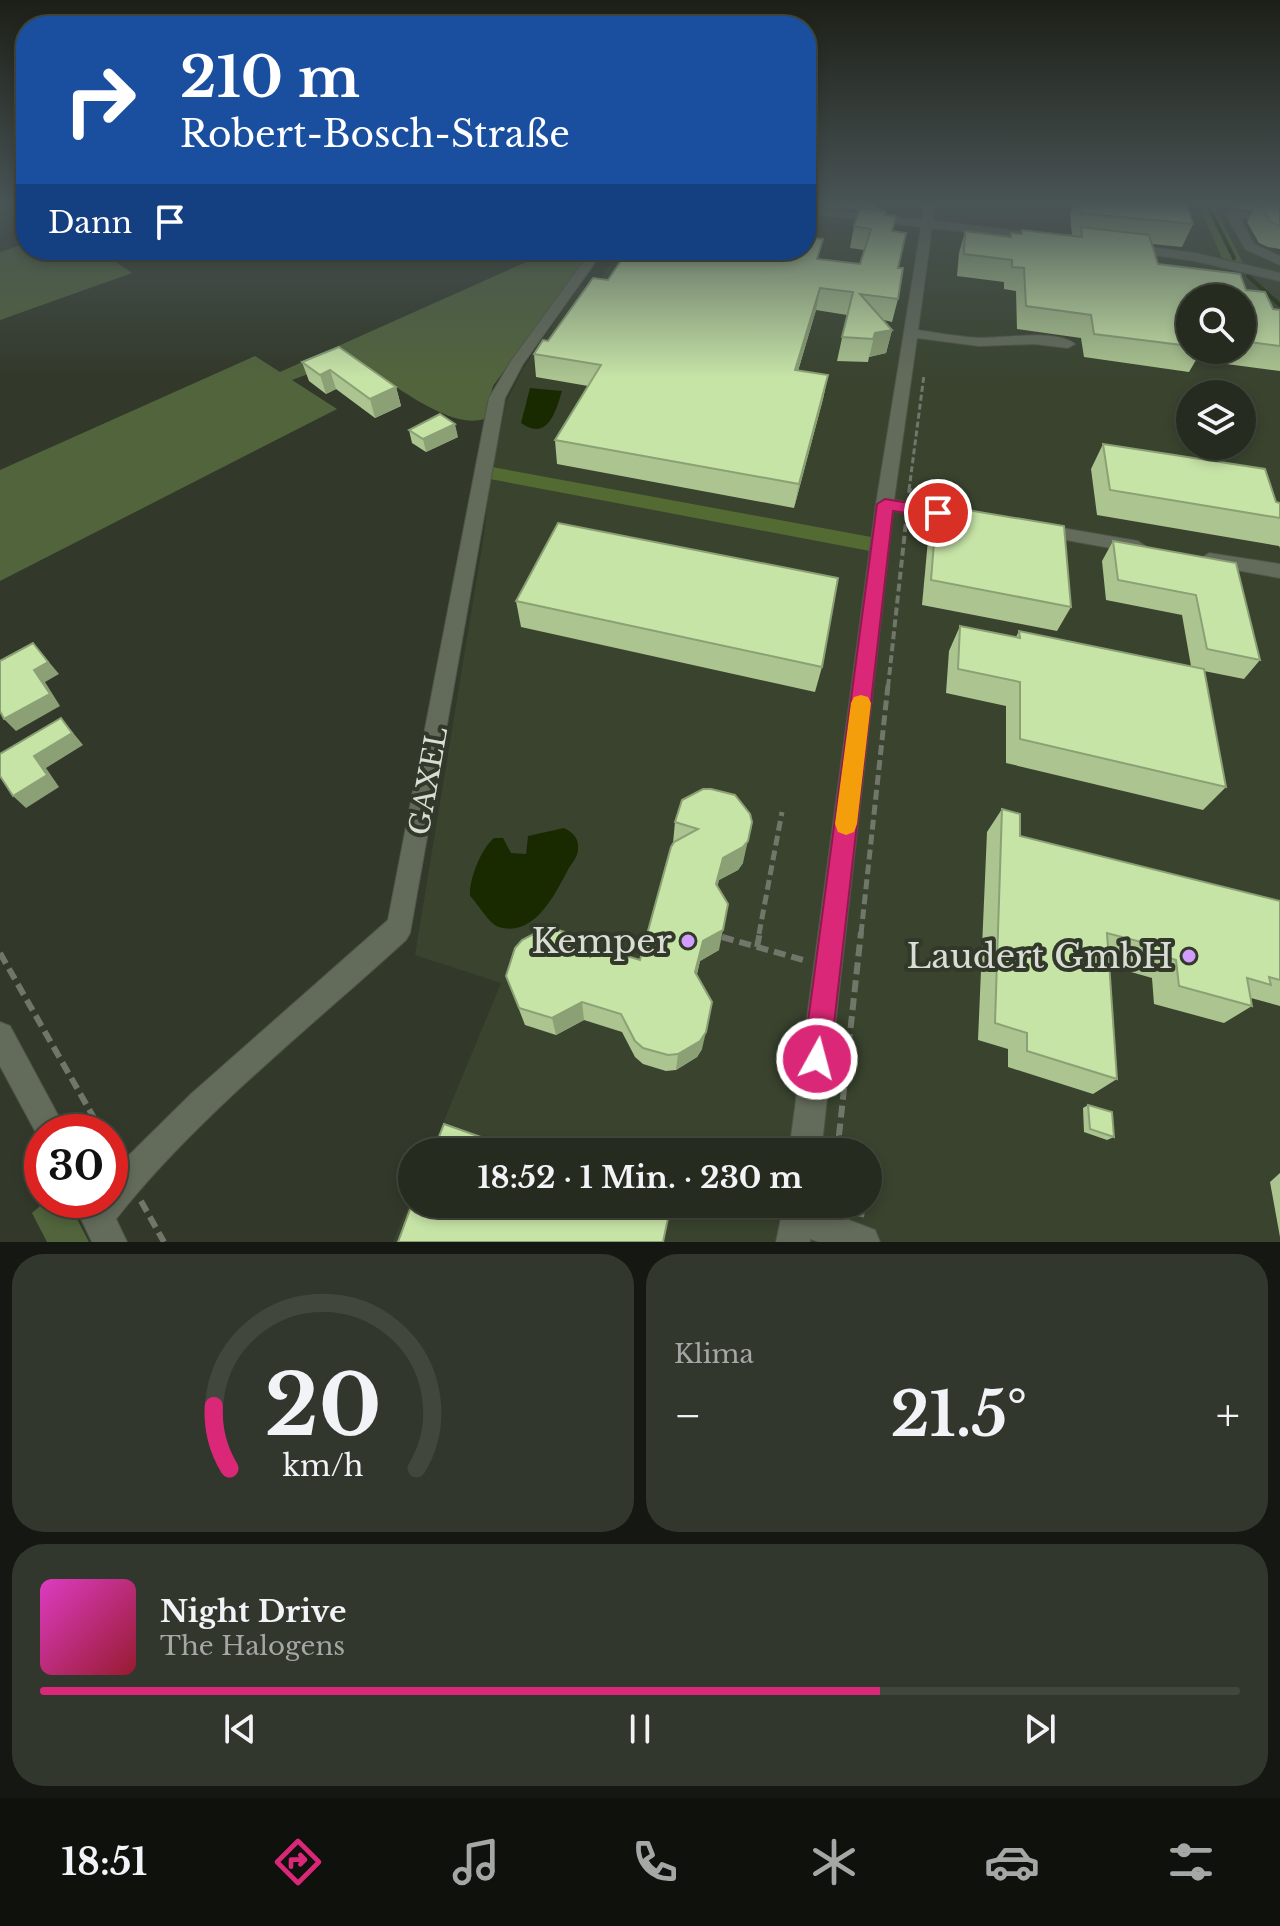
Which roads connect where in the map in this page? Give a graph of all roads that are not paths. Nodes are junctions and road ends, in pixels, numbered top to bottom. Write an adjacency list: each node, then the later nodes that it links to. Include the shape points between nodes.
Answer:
1 (589, 262): 16 (street, GAXEL, via 497,398 401,924 202,1105 128,1178)
2 (925, 262): 5 (street)
3 (1216, 262): 4 (street)
4 (1280, 277)
5 (919, 334): 6 (street); 7 (street)
6 (1068, 344)
7 (896, 506): 8 (street); 15 (street)
8 (985, 521)
9 (1016, 526): 10 (street)
10 (1156, 550)
11 (1187, 555): 12 (street)
12 (1280, 571)
13 (4, 1044): 14 (street)
14 (41, 1114)
15 (807, 1138)
16 (98, 1220)
17 (796, 1221): 18 (street)
18 (863, 1242)

